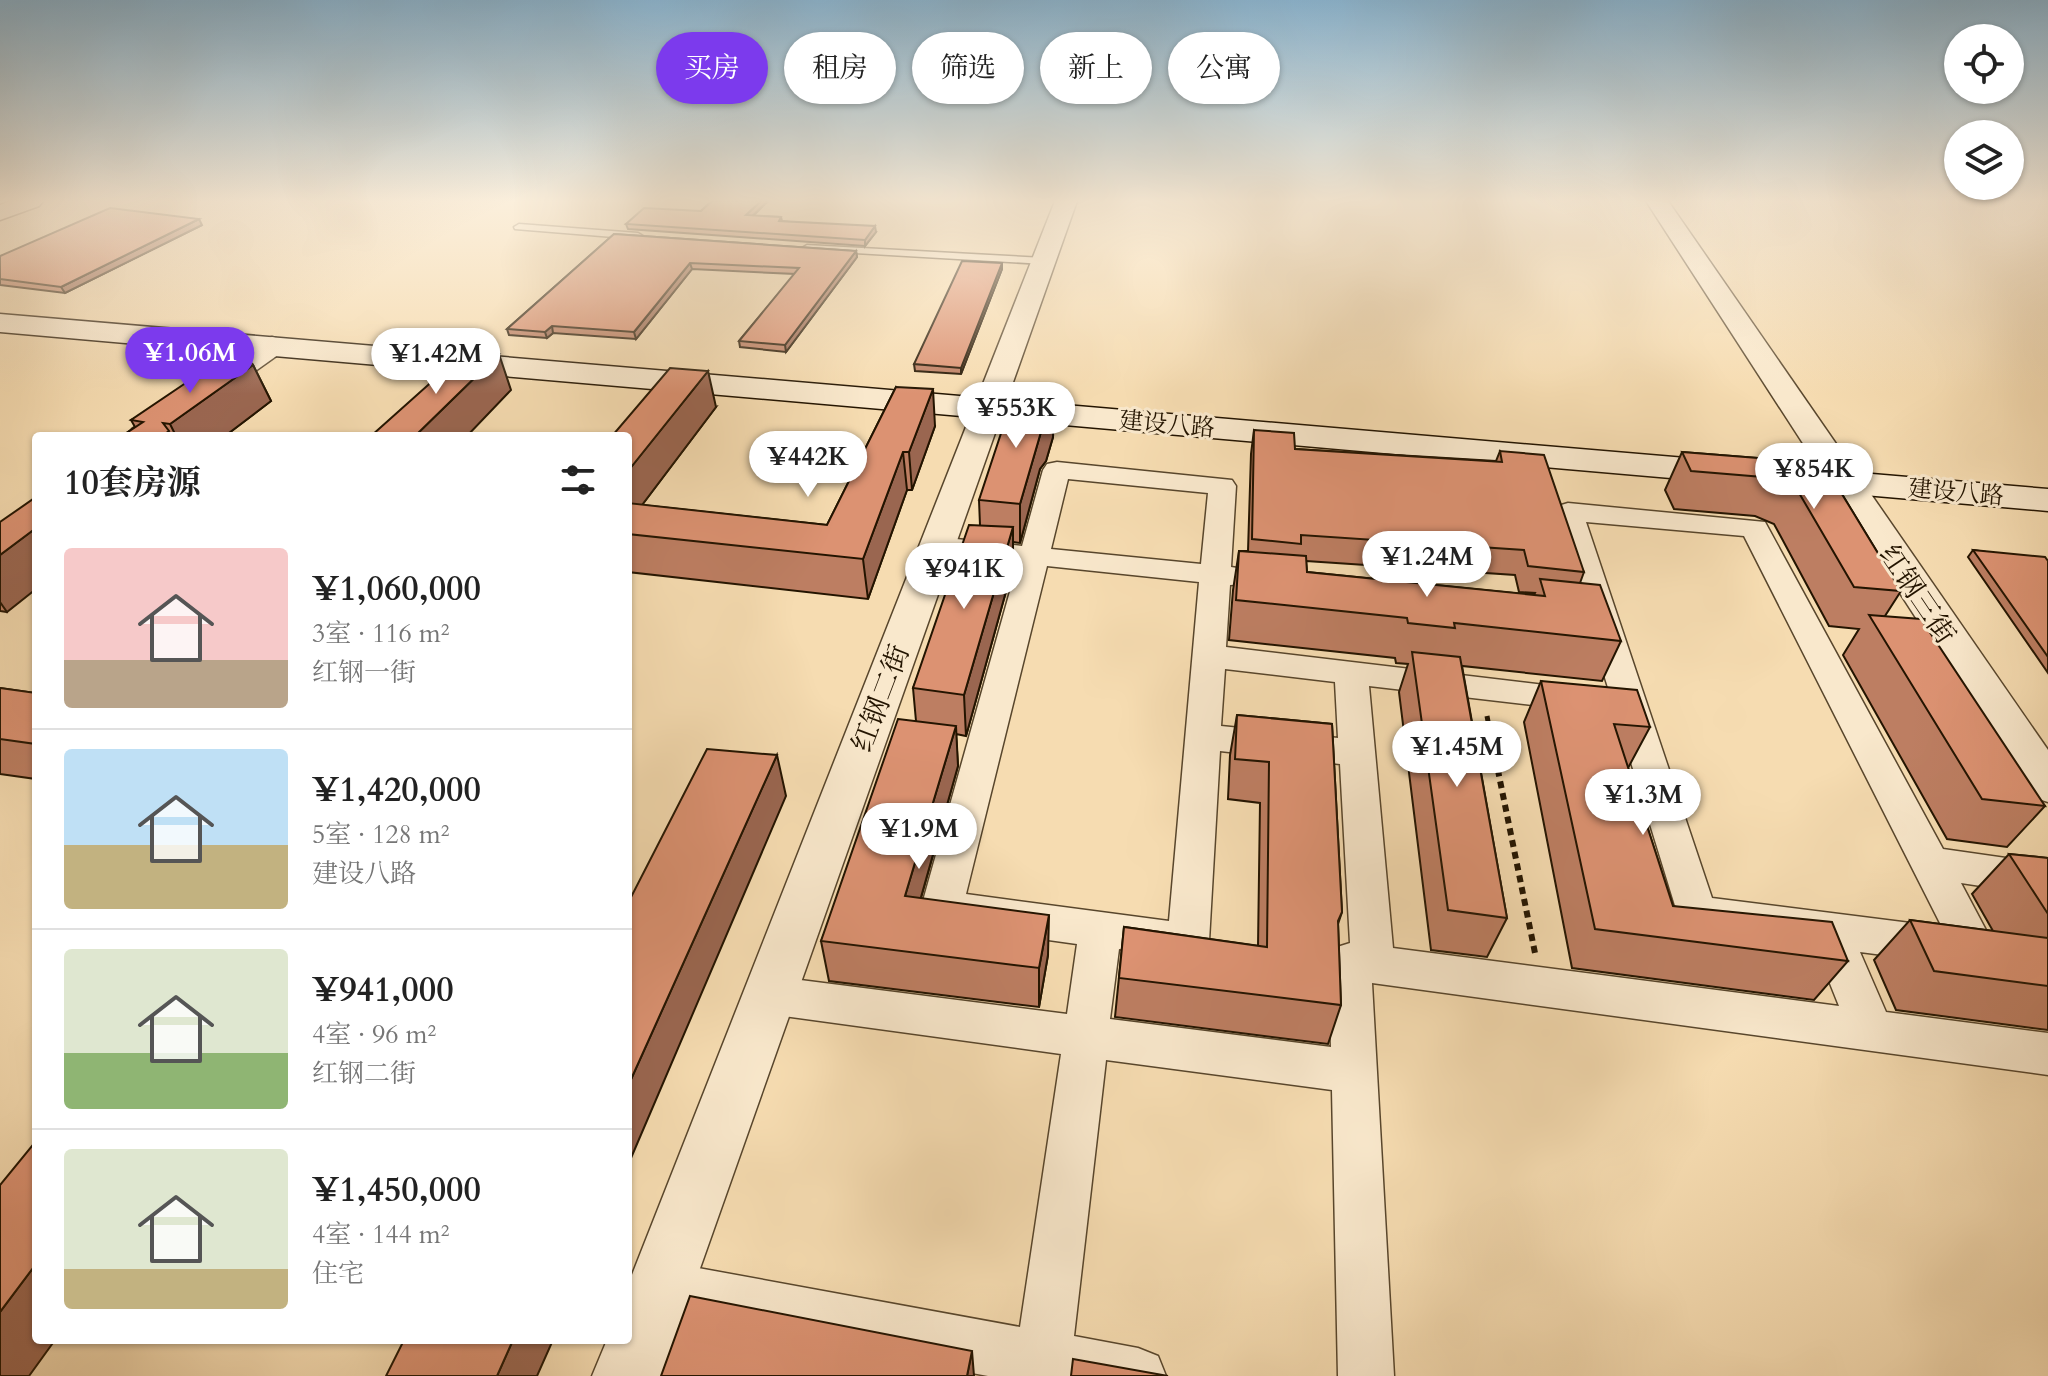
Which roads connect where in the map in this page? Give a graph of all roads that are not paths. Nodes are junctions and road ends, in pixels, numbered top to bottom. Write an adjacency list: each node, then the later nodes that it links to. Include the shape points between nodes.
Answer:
1 (1042, 265): 5 (street, 红钢二街)
2 (1700, 265): 7 (street, 红钢三街)
3 (0, 323): 4 (main road, 建设八路)
4 (272, 346): 5 (main road, 建设八路); 6 (street)
5 (989, 409): 7 (main road, 建设八路); 9 (street, 红钢二街)
6 (149, 432)
7 (1843, 482): 8 (main road, 建设八路); 14 (street, 红钢三街)
8 (2048, 500)
9 (937, 546): 10 (street); 26 (street, 红钢二街, via 880,740)
10 (1034, 556): 11 (street); 11 (street, via 1057,470 1222,486); 23 (street, via 968,752 942,908)
11 (1217, 574): 12 (street); 15 (street)
12 (1263, 579)
13 (1914, 647): 14 (street)
14 (1957, 651): 20 (street, 红钢三街)
15 (1210, 656): 16 (street); 18 (street)
16 (1351, 672): 17 (street); 19 (street)
17 (1629, 704): 21 (street, via 1585,612 1568,512 1755,528 1827,639); 24 (street, via 1696,913)
18 (1203, 737): 19 (street); 23 (street, via 1188,941)
19 (1357, 753): 25 (street)
20 (2048, 785)
21 (1930, 863): 22 (street); 24 (street, via 1975,949)
22 (2048, 880)
23 (1100, 929): 28 (street)
24 (1830, 931): 27 (street)
25 (1373, 965): 27 (street); 30 (street, via 1349,961)
26 (769, 995): 28 (street); 31 (street, 红钢二街)
27 (1872, 1031): 29 (street)
28 (1085, 1036): 30 (street); 32 (street)
29 (2048, 1054)
30 (1355, 1072): 35 (street)
31 (660, 1288): 32 (street); 33 (street, 红钢二街)
32 (1042, 1367): 34 (street)
33 (627, 1376)
34 (1138, 1376)
35 (1366, 1376)

